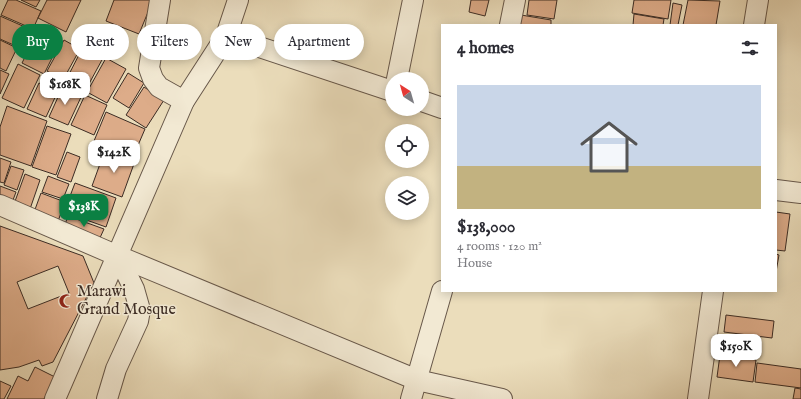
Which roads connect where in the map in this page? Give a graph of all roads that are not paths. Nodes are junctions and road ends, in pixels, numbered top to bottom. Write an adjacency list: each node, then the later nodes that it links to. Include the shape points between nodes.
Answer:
1 (160, 0): 13 (street, via 149,68 159,87)
2 (238, 0): 6 (street)
3 (413, 0): 11 (street)
4 (515, 0): 7 (street)
5 (758, 0): 8 (street)
6 (230, 24)
7 (510, 24)
8 (754, 24)
9 (266, 49): 12 (street)
10 (210, 60): 13 (street)
11 (398, 72)
12 (385, 89)
13 (184, 101): 19 (street)
14 (429, 103): 15 (street)
15 (441, 108)
16 (777, 190): 17 (street)
17 (801, 193)
18 (0, 205): 19 (street)
19 (118, 256): 22 (street); 23 (street); 24 (street, via 134,289 140,310)
20 (442, 292): 22 (street)
21 (713, 292): 27 (street)
22 (417, 380): 25 (street); 26 (street)
23 (55, 399)
24 (107, 399)
25 (411, 399)
26 (502, 399)
27 (698, 399)

